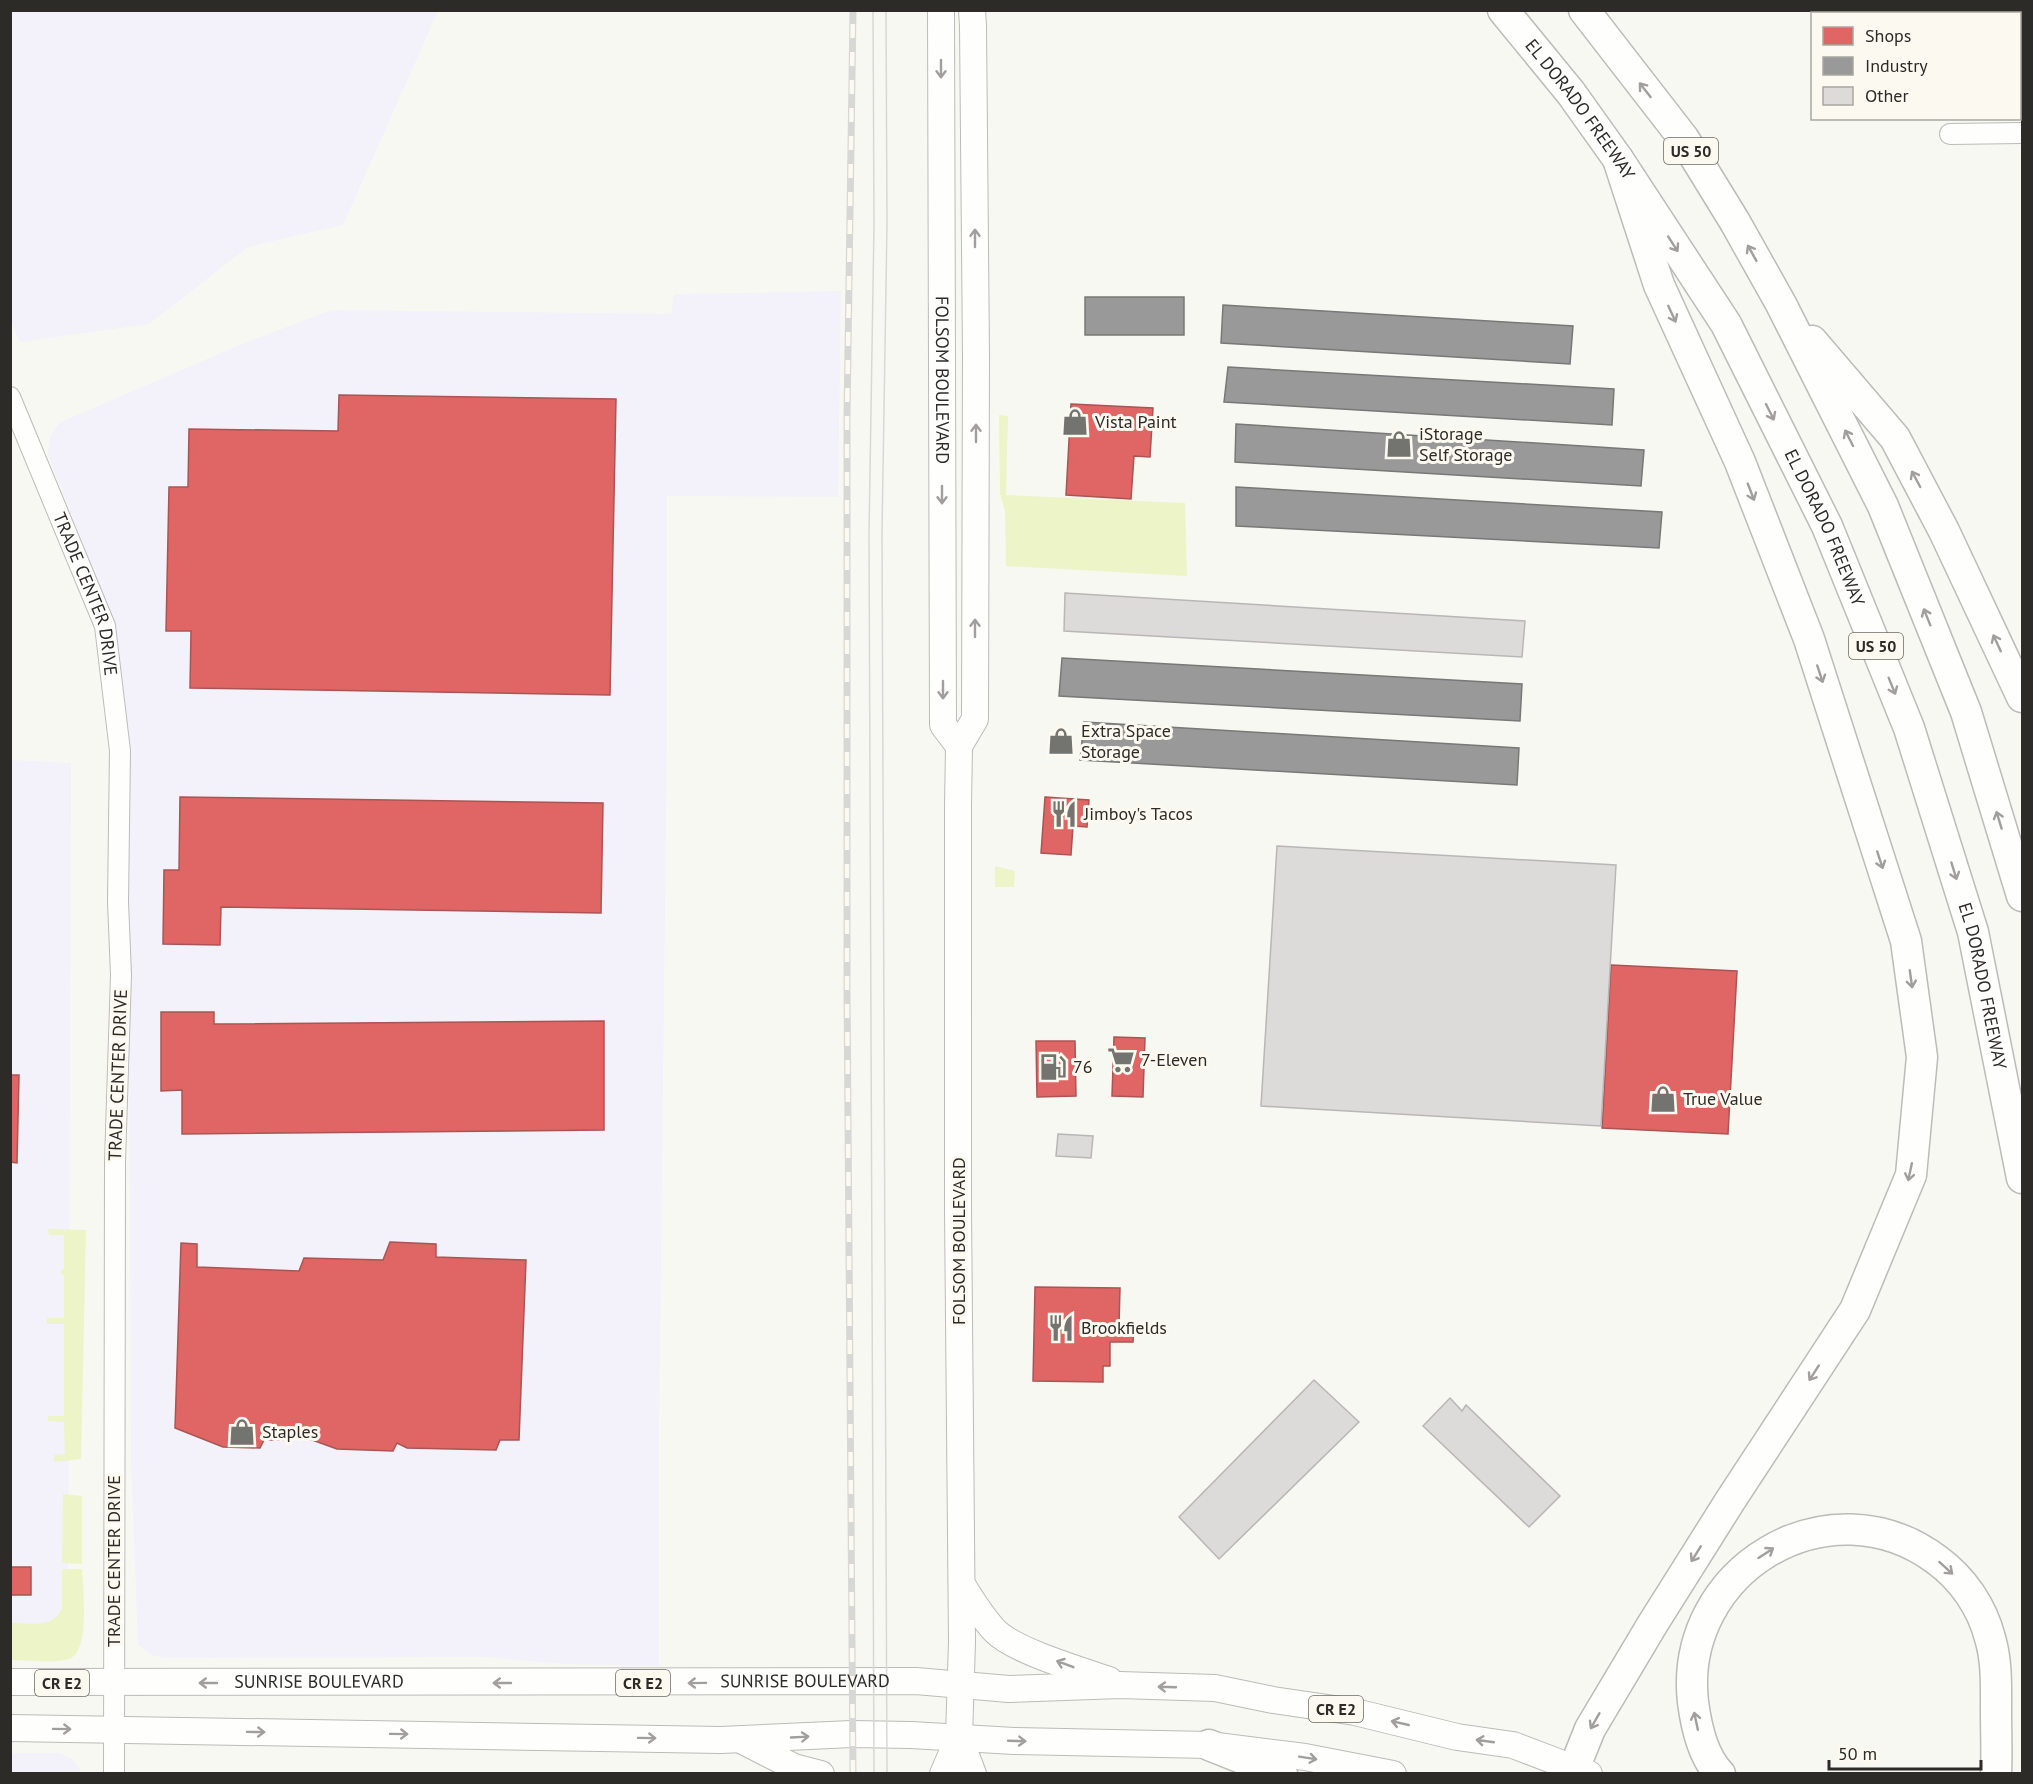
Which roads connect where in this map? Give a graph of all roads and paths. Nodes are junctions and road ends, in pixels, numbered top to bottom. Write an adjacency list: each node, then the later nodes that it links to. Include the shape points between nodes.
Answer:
1 (941, 10): 8 (main road, FOLSOM BOULEVARD, one-way to 8)
2 (972, 10): 10 (main road, FOLSOM BOULEVARD, one-way to 2)
3 (1503, 10): 7 (highway, EL DORADO FREEWAY / US 50, via 1571,93)
4 (1584, 10): 9 (highway, US 50, one-way to 4, via 1736,222 1684,139)
5 (1950, 134): 6 (street)
6 (2022, 134)
7 (1618, 159): 15 (highway, EL DORADO FREEWAY / US 50, one-way to 15, via 1726,324 1827,526 1909,728 1973,932); 26 (highway, one-way to 26, via 1659,285 1740,462 1809,639 1906,941 1922,1057 1911,1175 1855,1310 1652,1625 1590,1729)
8 (943, 270): 10 (main road, via 959,297); 13 (main road, FOLSOM BOULEVARD, one-way to 13, via 943,725)
9 (1780, 304): 12 (highway, one-way to 9, via 1944,531 1895,438); 14 (highway, US 50, one-way to 9, via 1966,712 1883,506)
10 (967, 349): 13 (main road, FOLSOM BOULEVARD, one-way to 10, via 975,719 976,394 961,380)
11 (10, 397): 18 (street, TRADE CENTER DRIVE, via 105,626 120,751)
12 (2022, 697)
13 (959, 746): 16 (main road, FOLSOM BOULEVARD, via 958,1210)
14 (2022, 896)
15 (2022, 1178)
16 (963, 1586): 19 (main road, FOLSOM BOULEVARD); 20 (main road, one-way to 16, via 1005,1638 978,1611)
17 (10, 1682): 18 (main road, SUNRISE BOULEVARD / CR E2)
18 (114, 1683): 19 (main road, SUNRISE BOULEVARD / CR E2, one-way to 18, via 916,1681); 22 (street, TRADE CENTER DRIVE)
19 (960, 1685): 20 (main road, SUNRISE BOULEVARD / CR E2, via 1009,1689); 23 (main road, FOLSOM BOULEVARD)
20 (1120, 1685): 26 (main road, SUNRISE BOULEVARD / CR E2, one-way to 20, via 1513,1745 1457,1737 1355,1712 1215,1688)
21 (10, 1728): 22 (main road, one-way to 22)
22 (114, 1730): 24 (main road, one-way to 24); 27 (street, TRADE CENTER DRIVE)
23 (959, 1737): 24 (main road, one-way to 23, via 852,1734); 25 (main road, one-way to 25); 29 (main road, FOLSOM BOULEVARD); 30 (main road, FOLSOM BOULEVARD)
24 (741, 1740): 28 (main road, via 794,1767)
25 (1209, 1745): 31 (highway); 32 (main road, one-way to 32)
26 (1578, 1771)
27 (114, 1773)
28 (821, 1773)
29 (943, 1773)
30 (973, 1773)
31 (1282, 1773)
32 (1393, 1773)
33 (1720, 1773): 34 (highway, one-way to 34, via 1701,1740 1691,1688 1696,1645 1708,1616 1725,1588 1764,1553 1803,1535 1845,1529 1876,1531 1923,1550 1948,1568 1979,1609 1996,1668)
34 (1996, 1773)

